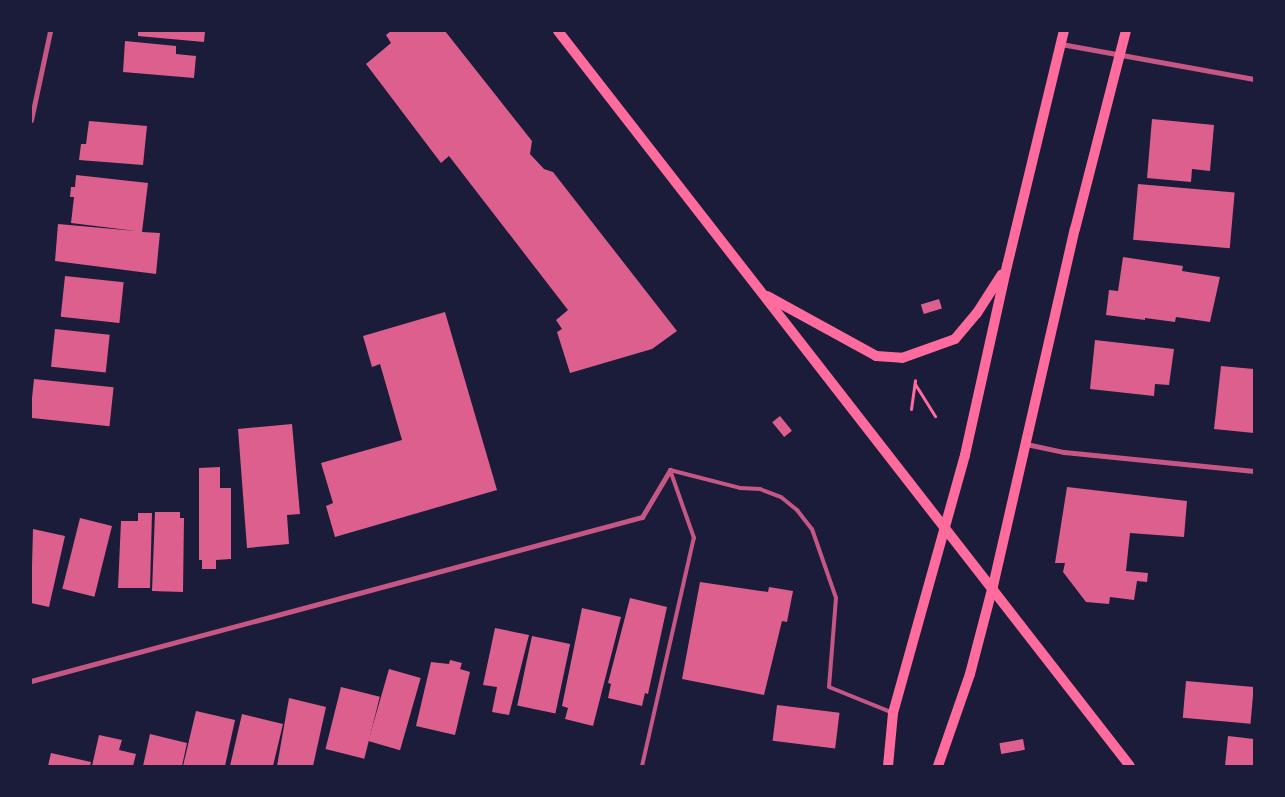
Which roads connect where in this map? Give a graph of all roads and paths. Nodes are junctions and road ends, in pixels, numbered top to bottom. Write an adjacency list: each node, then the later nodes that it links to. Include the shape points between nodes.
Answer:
1 (50, 31): 8 (street)
2 (558, 31): 10 (main road)
3 (1064, 31): 5 (main road)
4 (1126, 31): 6 (main road)
5 (1061, 44): 6 (street); 9 (main road)
6 (1120, 54): 7 (street); 13 (main road, via 1075,229)
7 (1254, 79)
8 (31, 120)
9 (1006, 266): 10 (main road, via 963,332 939,347 902,358 876,356); 16 (main road)
10 (763, 294): 16 (main road)
11 (911, 408): 12 (path, via 915,383)
12 (935, 416)
13 (1026, 444): 15 (street, via 1064,452); 17 (main road)
14 (670, 470): 18 (street, via 642,516); 19 (lane, via 740,488 760,489 781,497 797,510 812,529 836,598 829,686); 20 (lane, via 694,538)
15 (1254, 471)
16 (946, 527): 17 (main road); 19 (main road)
17 (993, 586): 22 (main road, via 970,674); 23 (main road)
18 (31, 681)
19 (893, 713): 21 (main road)
20 (642, 766)
21 (888, 766)
22 (938, 766)
23 (1130, 766)

